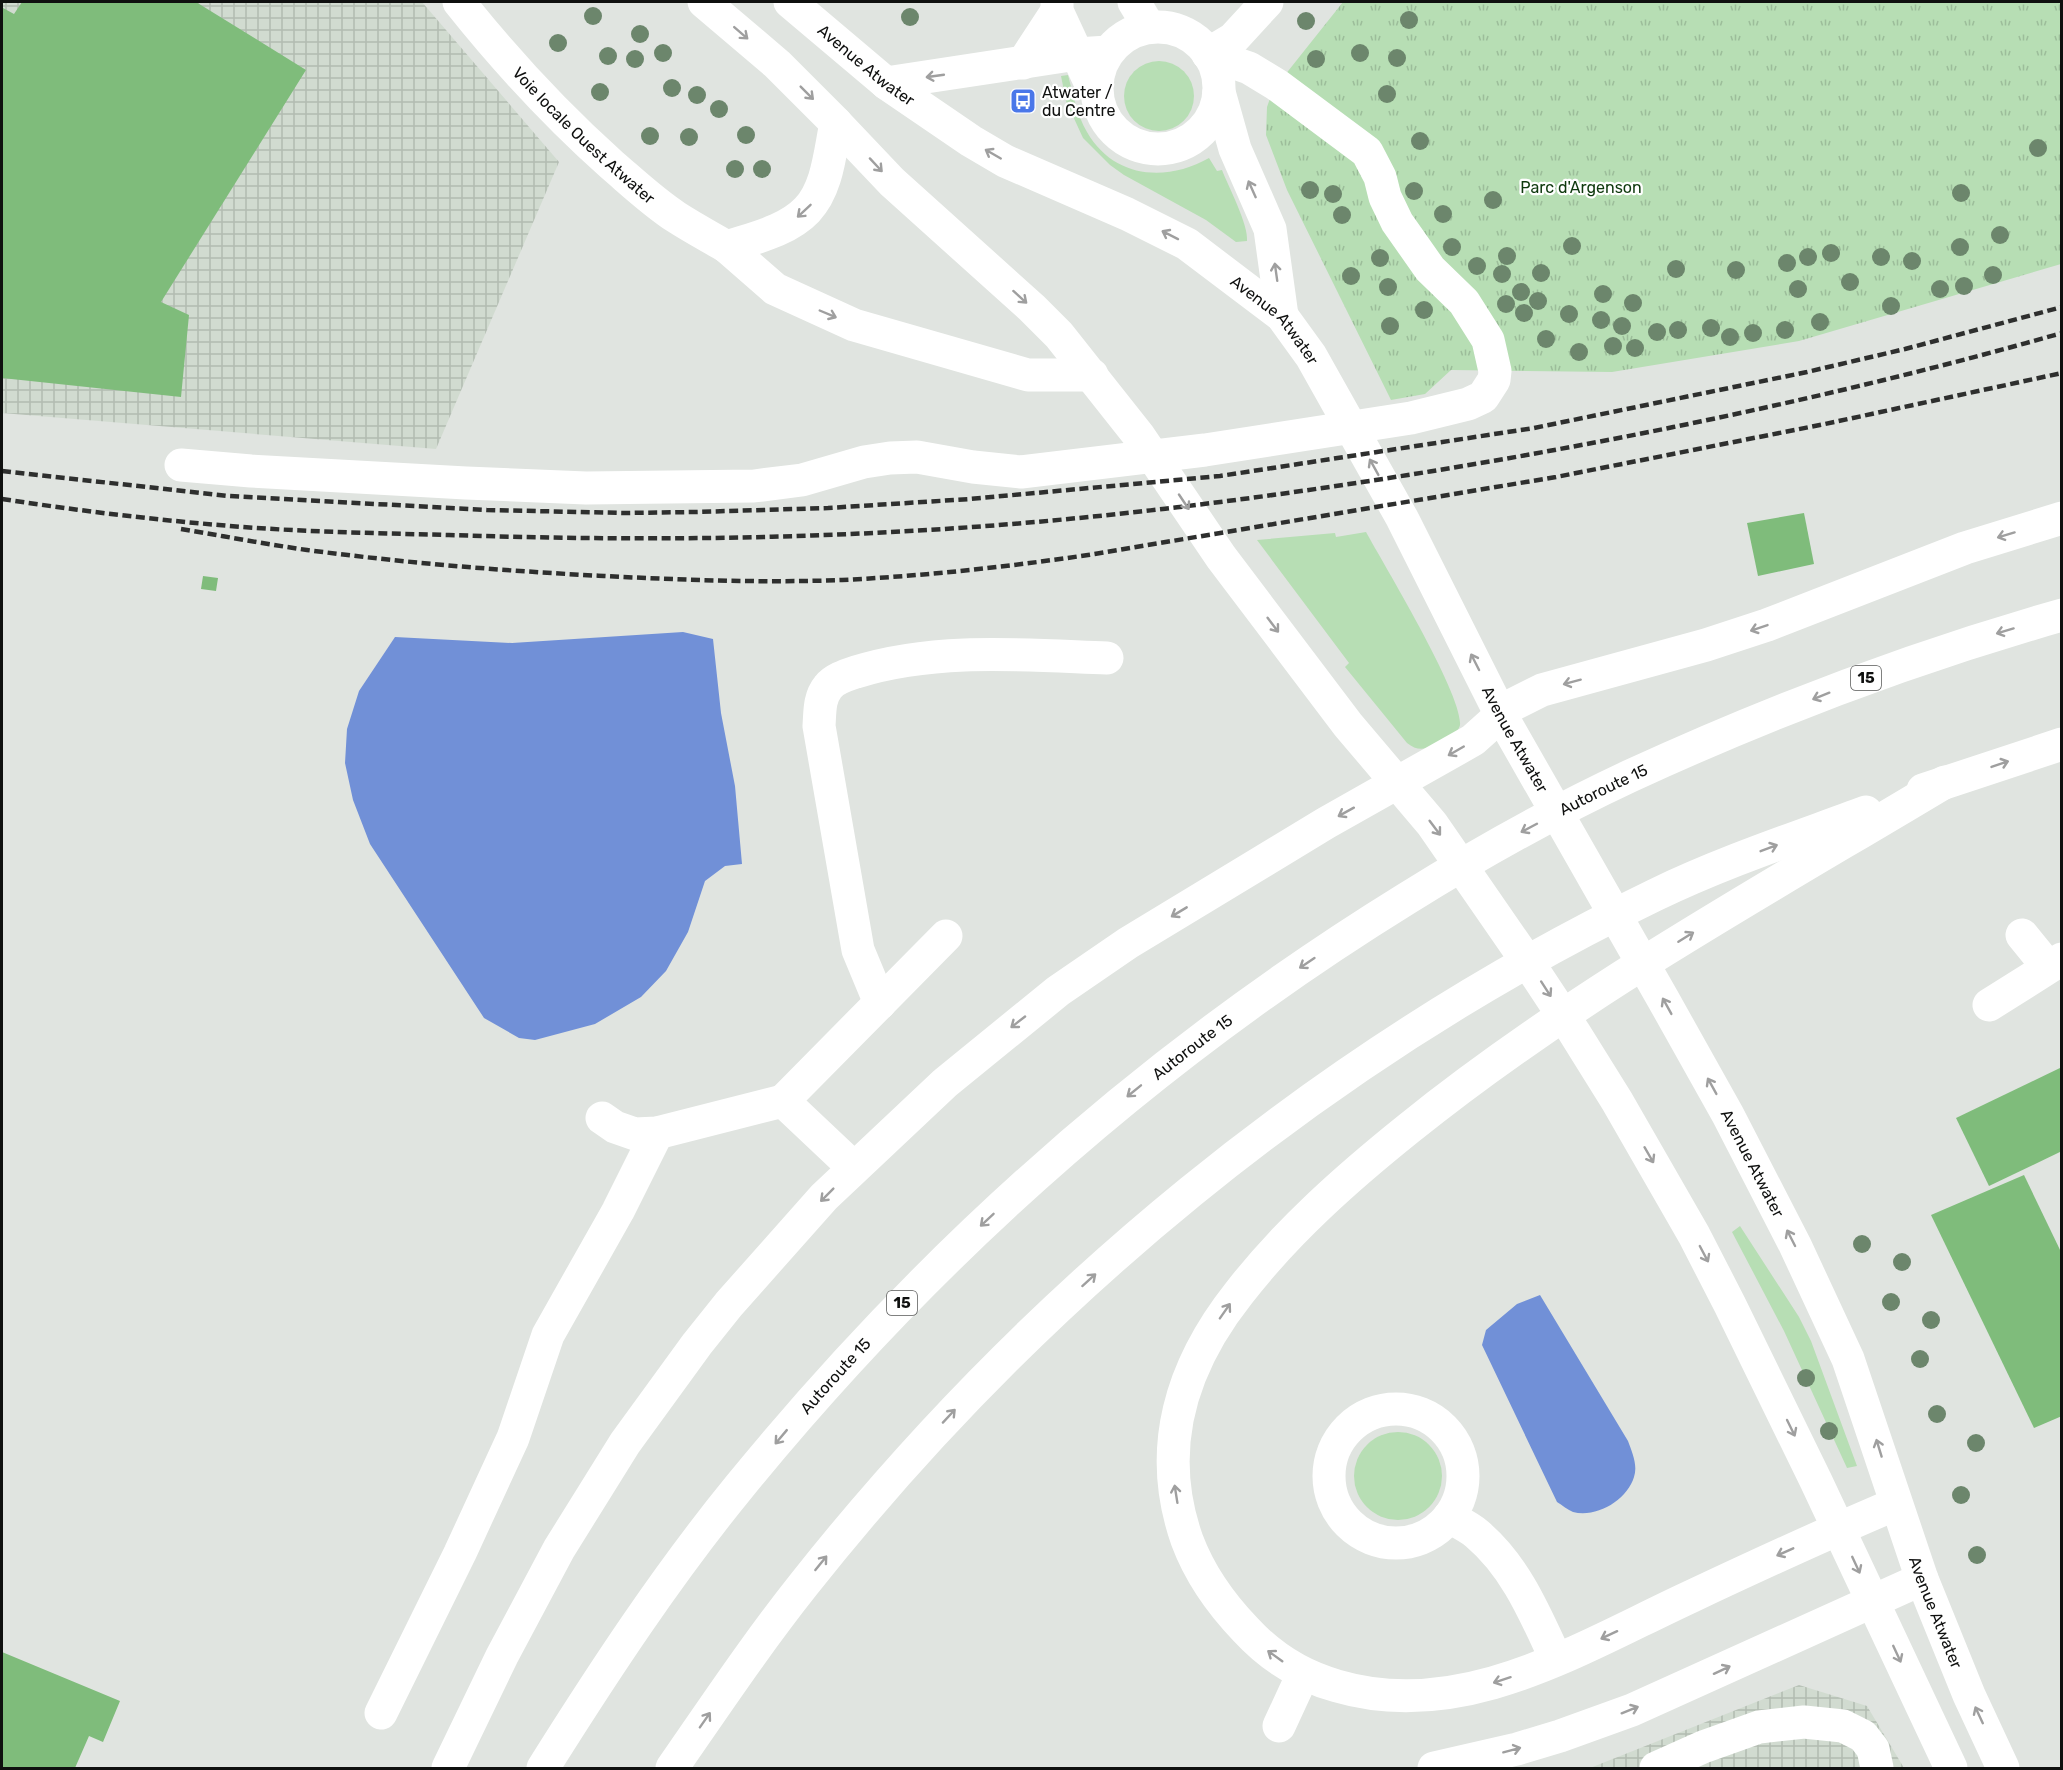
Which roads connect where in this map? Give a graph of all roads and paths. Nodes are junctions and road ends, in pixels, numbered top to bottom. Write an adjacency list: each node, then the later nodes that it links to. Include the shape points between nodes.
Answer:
1 (459, 2): 13 (main road, Voie locale Ouest Atwater, via 520,75 594,149 675,216)
2 (704, 2): 12 (main road, one-way to 12, via 777,64)
3 (790, 2): 10 (main road, Avenue Atwater)
4 (1267, 2): 8 (main road, via 1233,39)
5 (1057, 6): 7 (main road); 9 (main road)
6 (1141, 14): 7 (main road, via 1124,38); 8 (main road, via 1201,45)
7 (1093, 53): 9 (main road); 11 (main road, via 1101,65 1096,95 1100,110 1117,134 1144,148 1159,150 1182,144 1200,132 1209,121)
8 (1208, 54): 11 (main road, via 1217,71); 16 (main road, via 1249,68 1277,85 1367,152 1397,222 1430,269 1464,302 1488,340 1495,371 1483,397 1411,418 1101,463 1021,472 917,457 890,458 802,480 754,486 586,488)
9 (1023, 63): 10 (main road, one-way to 10)
10 (886, 83): 14 (main road, Avenue Atwater, one-way to 10, via 1187,244 1005,161)
11 (1219, 92): 14 (main road, one-way to 11, via 1270,229 1235,149)
12 (836, 123): 13 (main road, one-way to 13, via 826,174 807,211 788,224); 15 (main road, one-way to 15, via 892,182 1032,308)
13 (728, 247): 15 (main road, Voie locale Ouest Atwater, one-way to 15, via 775,289 854,325 1028,375)
14 (1282, 316): 20 (main road, Avenue Atwater, one-way to 14, via 1402,518 1317,366)
15 (1092, 375): 23 (main road, one-way to 23, via 1139,436 1221,557)
16 (181, 465)
17 (2061, 518): 20 (main road, one-way to 20, via 1965,548 1747,632 1542,690)
18 (2061, 615): 43 (main road, Autoroute 15 / 15, one-way to 43, via 1886,670 1750,724 1627,778 1534,825 1356,930 1139,1086 953,1251 802,1412 736,1490 643,1614)
19 (1107, 658): 27 (main road, via 932,658 874,666 829,685 821,700 819,726 858,950)
20 (1501, 715): 23 (main road, one-way to 23, via 1473,740); 33 (main road, Avenue Atwater, one-way to 20, via 1848,1359 1795,1245 1664,999)
21 (2061, 744): 22 (main road, one-way to 21)
22 (1945, 782): 39 (main road, one-way to 22, via 1258,1644 1214,1593 1195,1559 1181,1520 1174,1478 1174,1437 1183,1392 1200,1351 1226,1309 1286,1240 1365,1165 1444,1100 1586,1000); 44 (main road, one-way to 22, via 803,1585 917,1450 988,1375 1112,1259 1282,1121 1467,996 1607,919 1714,869)
23 (1397, 784): 32 (main road, one-way to 32, via 1128,942 1058,991 945,1083); 35 (main road, one-way to 35, via 1432,824 1491,907 1629,1120 1694,1235)
24 (946, 936): 27 (main road)
25 (2022, 936): 26 (main road)
26 (2055, 963): 28 (main road)
27 (880, 1003): 29 (main road)
28 (1989, 1005)
29 (783, 1101): 31 (main road); 32 (main road)
30 (602, 1118): 31 (main road, via 635,1134)
31 (657, 1133): 40 (main road, via 548,1335 513,1438)
32 (854, 1168): 42 (main road, one-way to 42, via 729,1304 625,1443 559,1549)
33 (1896, 1504): 35 (main road); 36 (main road, Avenue Atwater)
34 (1449, 1517): 34 (main road, via 1461,1494 1463,1468 1455,1444 1439,1425 1417,1412 1392,1409 1367,1416 1347,1431 1333,1452 1329,1477 1335,1502 1348,1523 1369,1538 1394,1543 1419,1539); 38 (main road, via 1475,1533 1511,1571)
35 (1839, 1528): 37 (main road, one-way to 37); 38 (main road, one-way to 38)
36 (1922, 1579): 37 (main road); 49 (main road, Avenue Atwater, one-way to 36, via 1969,1695)
37 (1873, 1601): 45 (main road, one-way to 37, via 1528,1746 1632,1710); 48 (main road, one-way to 48)
38 (1556, 1659): 39 (main road, one-way to 39, via 1475,1688 1421,1697 1371,1694)
39 (1303, 1674): 41 (main road)
40 (381, 1713)
41 (1279, 1726)
42 (448, 1768)
43 (543, 1768)
44 (672, 1768)
45 (1434, 1768)
46 (1656, 1768): 47 (main road, via 1759,1727 1804,1722 1843,1726 1863,1736 1873,1749)
47 (1877, 1768)
48 (1951, 1768)
49 (2004, 1768)

